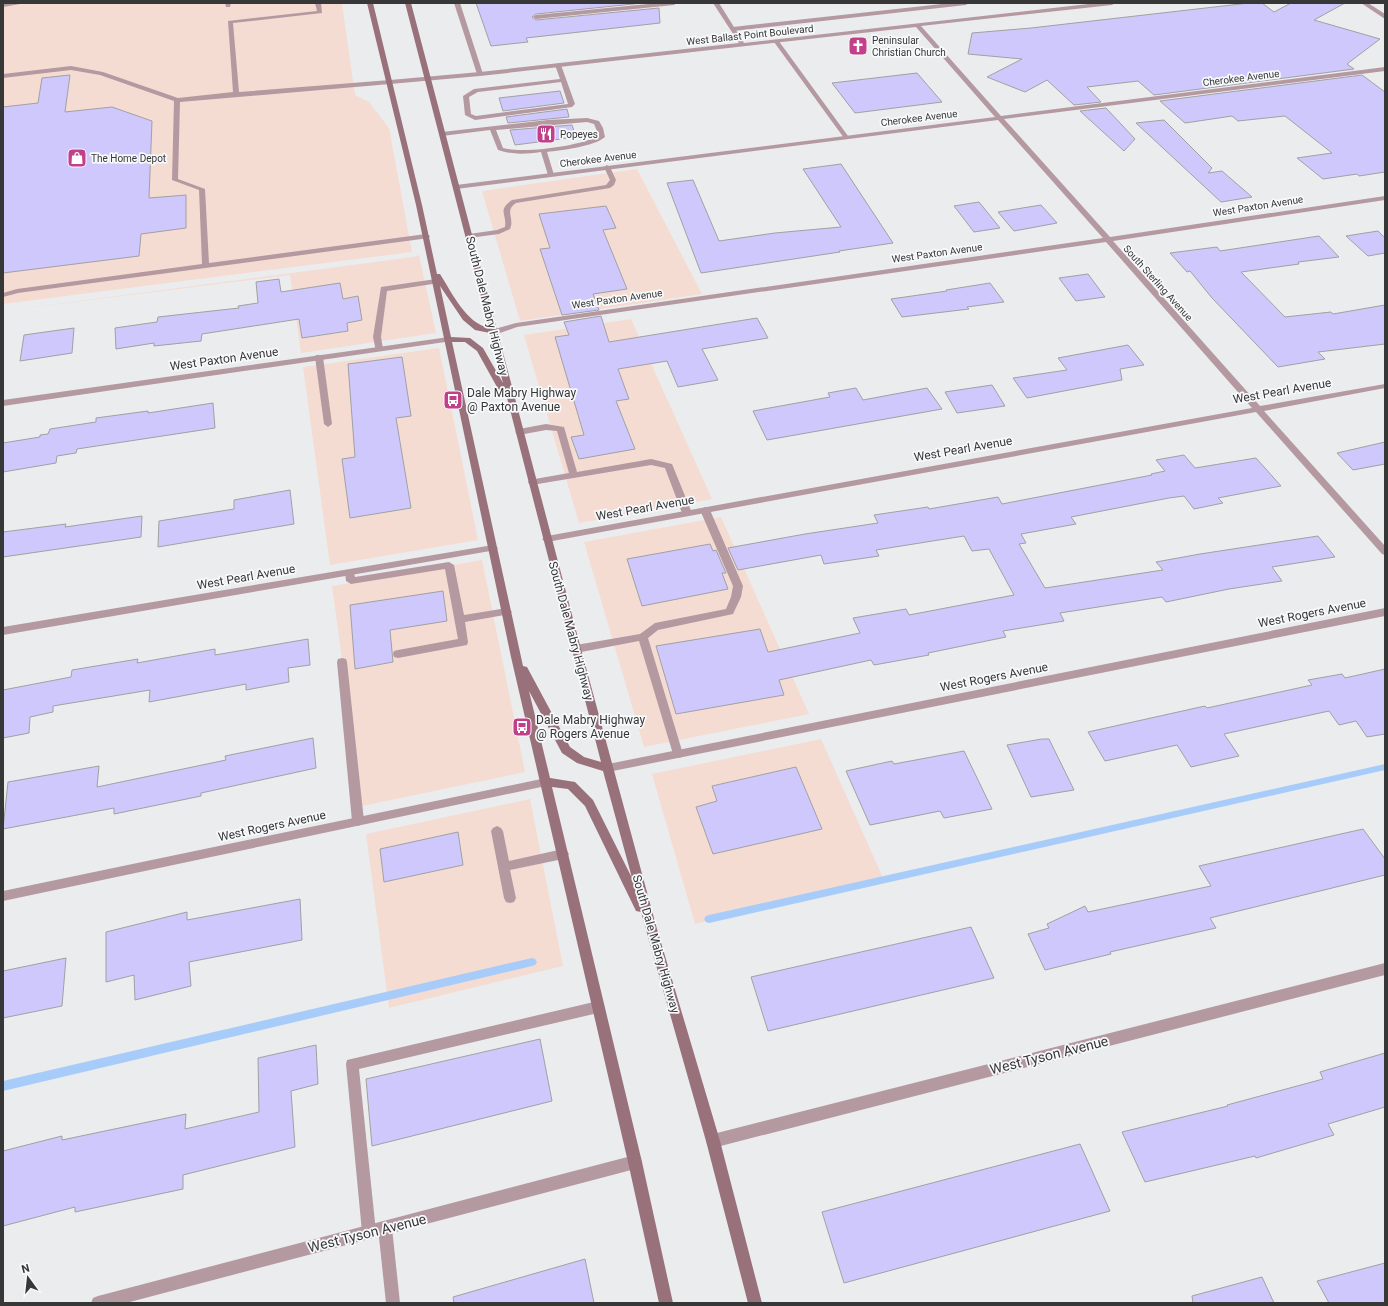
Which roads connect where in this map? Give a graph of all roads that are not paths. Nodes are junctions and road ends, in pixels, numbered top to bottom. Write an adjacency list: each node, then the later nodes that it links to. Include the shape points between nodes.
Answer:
1 (23, 3): 11 (street)
2 (318, 3): 25 (street, via 320,12 229,20)
3 (370, 3): 24 (main road)
4 (408, 3): 22 (main road, South Dale Mabry Highway)
5 (457, 3): 20 (street)
6 (674, 3): 12 (street)
7 (716, 3): 15 (street)
8 (966, 3): 15 (street)
9 (1112, 3): 14 (street, West Ballast Point Boulevard)
10 (1364, 3): 13 (street)
11 (3, 5)
12 (536, 17)
13 (1385, 17)
14 (917, 25): 16 (street, West Ballast Point Boulevard); 27 (street, South Sterling Avenue)
15 (733, 29): 17 (street)
16 (776, 41): 17 (street, West Ballast Point Boulevard); 30 (street)
17 (744, 45): 18 (street, West Ballast Point Boulevard)
18 (558, 65): 20 (street, West Ballast Point Boulevard); 23 (street)
19 (1385, 69): 27 (street, Cherokee Avenue)
20 (480, 74): 22 (street, West Ballast Point Boulevard)
21 (3, 76): 26 (street, via 71,68 101,73)
22 (428, 79): 24 (street, West Ballast Point Boulevard); 29 (main road, South Dale Mabry Highway)
23 (564, 80): 23 (street, via 476,90 466,96 468,115 475,118 567,107 572,104)
24 (390, 82): 25 (street, West Ballast Point Boulevard); 36 (main road)
25 (236, 94): 26 (street, West Ballast Point Boulevard)
26 (177, 100): 39 (street, via 176,180 202,189)
27 (999, 119): 30 (street, Cherokee Avenue); 38 (street, South Sterling Avenue)
28 (493, 129): 29 (street); 31 (street, via 503,151); 31 (street, via 590,120 596,122 602,132 599,140)
29 (442, 134): 34 (main road, South Dale Mabry Highway)
30 (846, 138): 32 (street, Cherokee Avenue)
31 (543, 150): 33 (street)
32 (607, 168): 33 (street, Cherokee Avenue); 37 (street, via 613,180 608,187 514,201 507,205 506,209 510,223 508,228 500,232)
33 (551, 175): 34 (street, Cherokee Avenue)
34 (456, 187): 37 (main road, South Dale Mabry Highway)
35 (1385, 198): 38 (street, West Paxton Avenue)
36 (426, 236): 39 (street); 40 (main road)
37 (469, 236): 43 (main road, South Dale Mabry Highway)
38 (1107, 240): 43 (street, West Paxton Avenue, via 516,325); 50 (street, South Sterling Avenue)
39 (206, 266): 42 (street)
40 (434, 271): 41 (main road); 43 (main road, via 466,318 478,328)
41 (436, 281): 44 (main road); 45 (street, via 384,289 377,337)
42 (3, 295)
43 (494, 332): 49 (main road, South Dale Mabry Highway)
44 (449, 339): 45 (street, West Paxton Avenue); 49 (main road, via 467,340 480,350); 58 (main road)
45 (379, 349): 46 (street, West Paxton Avenue)
46 (319, 358): 48 (street, West Paxton Avenue); 51 (street)
47 (1385, 386): 50 (street, West Pearl Avenue)
48 (3, 403)
49 (513, 408): 52 (main road, South Dale Mabry Highway)
50 (1257, 409): 55 (street, West Pearl Avenue); 59 (street, South Sterling Avenue)
51 (328, 424)
52 (519, 432): 53 (street, via 546,427 561,430); 54 (main road, South Dale Mabry Highway)
53 (574, 475): 54 (street); 56 (street, via 651,462 669,466)
54 (532, 482): 57 (main road, South Dale Mabry Highway)
55 (706, 510): 56 (street, West Pearl Avenue); 65 (street, via 738,586 730,612 655,628)
56 (687, 513): 57 (street, West Pearl Avenue)
57 (547, 539): 66 (main road, South Dale Mabry Highway)
58 (493, 548): 60 (street, West Pearl Avenue); 61 (main road)
59 (1385, 552)
60 (350, 572): 63 (street, via 351,582 449,565); 64 (street, West Pearl Avenue)
61 (507, 612): 63 (street); 68 (main road)
62 (1385, 612): 70 (street, West Rogers Avenue)
63 (460, 619): 67 (street, via 463,642)
64 (3, 631)
65 (643, 636): 66 (street); 70 (street)
66 (576, 649): 71 (main road, South Dale Mabry Highway)
67 (398, 654)
68 (516, 657): 71 (main road, via 566,750 581,760); 72 (main road)
69 (342, 662): 73 (street)
70 (678, 754): 71 (street, West Rogers Avenue)
71 (608, 768): 79 (main road, South Dale Mabry Highway)
72 (546, 782): 73 (street, West Rogers Avenue); 75 (main road); 79 (main road, via 571,785 589,803)
73 (358, 821): 77 (street, West Rogers Avenue)
74 (497, 831): 76 (street)
75 (563, 854): 76 (street); 81 (main road)
76 (504, 868): 78 (street)
77 (3, 896)
78 (510, 898)
79 (651, 929): 82 (main road, South Dale Mabry Highway)
80 (1385, 969): 82 (street, West Tyson Avenue)
81 (598, 1007): 83 (main road); 85 (street, via 352,1064)
82 (713, 1141): 89 (main road, South Dale Mabry Highway)
83 (635, 1162): 84 (street, West Tyson Avenue); 88 (main road)
84 (385, 1228): 85 (street, West Tyson Avenue); 87 (street)
85 (369, 1232): 86 (street, West Tyson Avenue)
86 (98, 1303)
87 (393, 1303)
88 (666, 1303)
89 (755, 1303)

